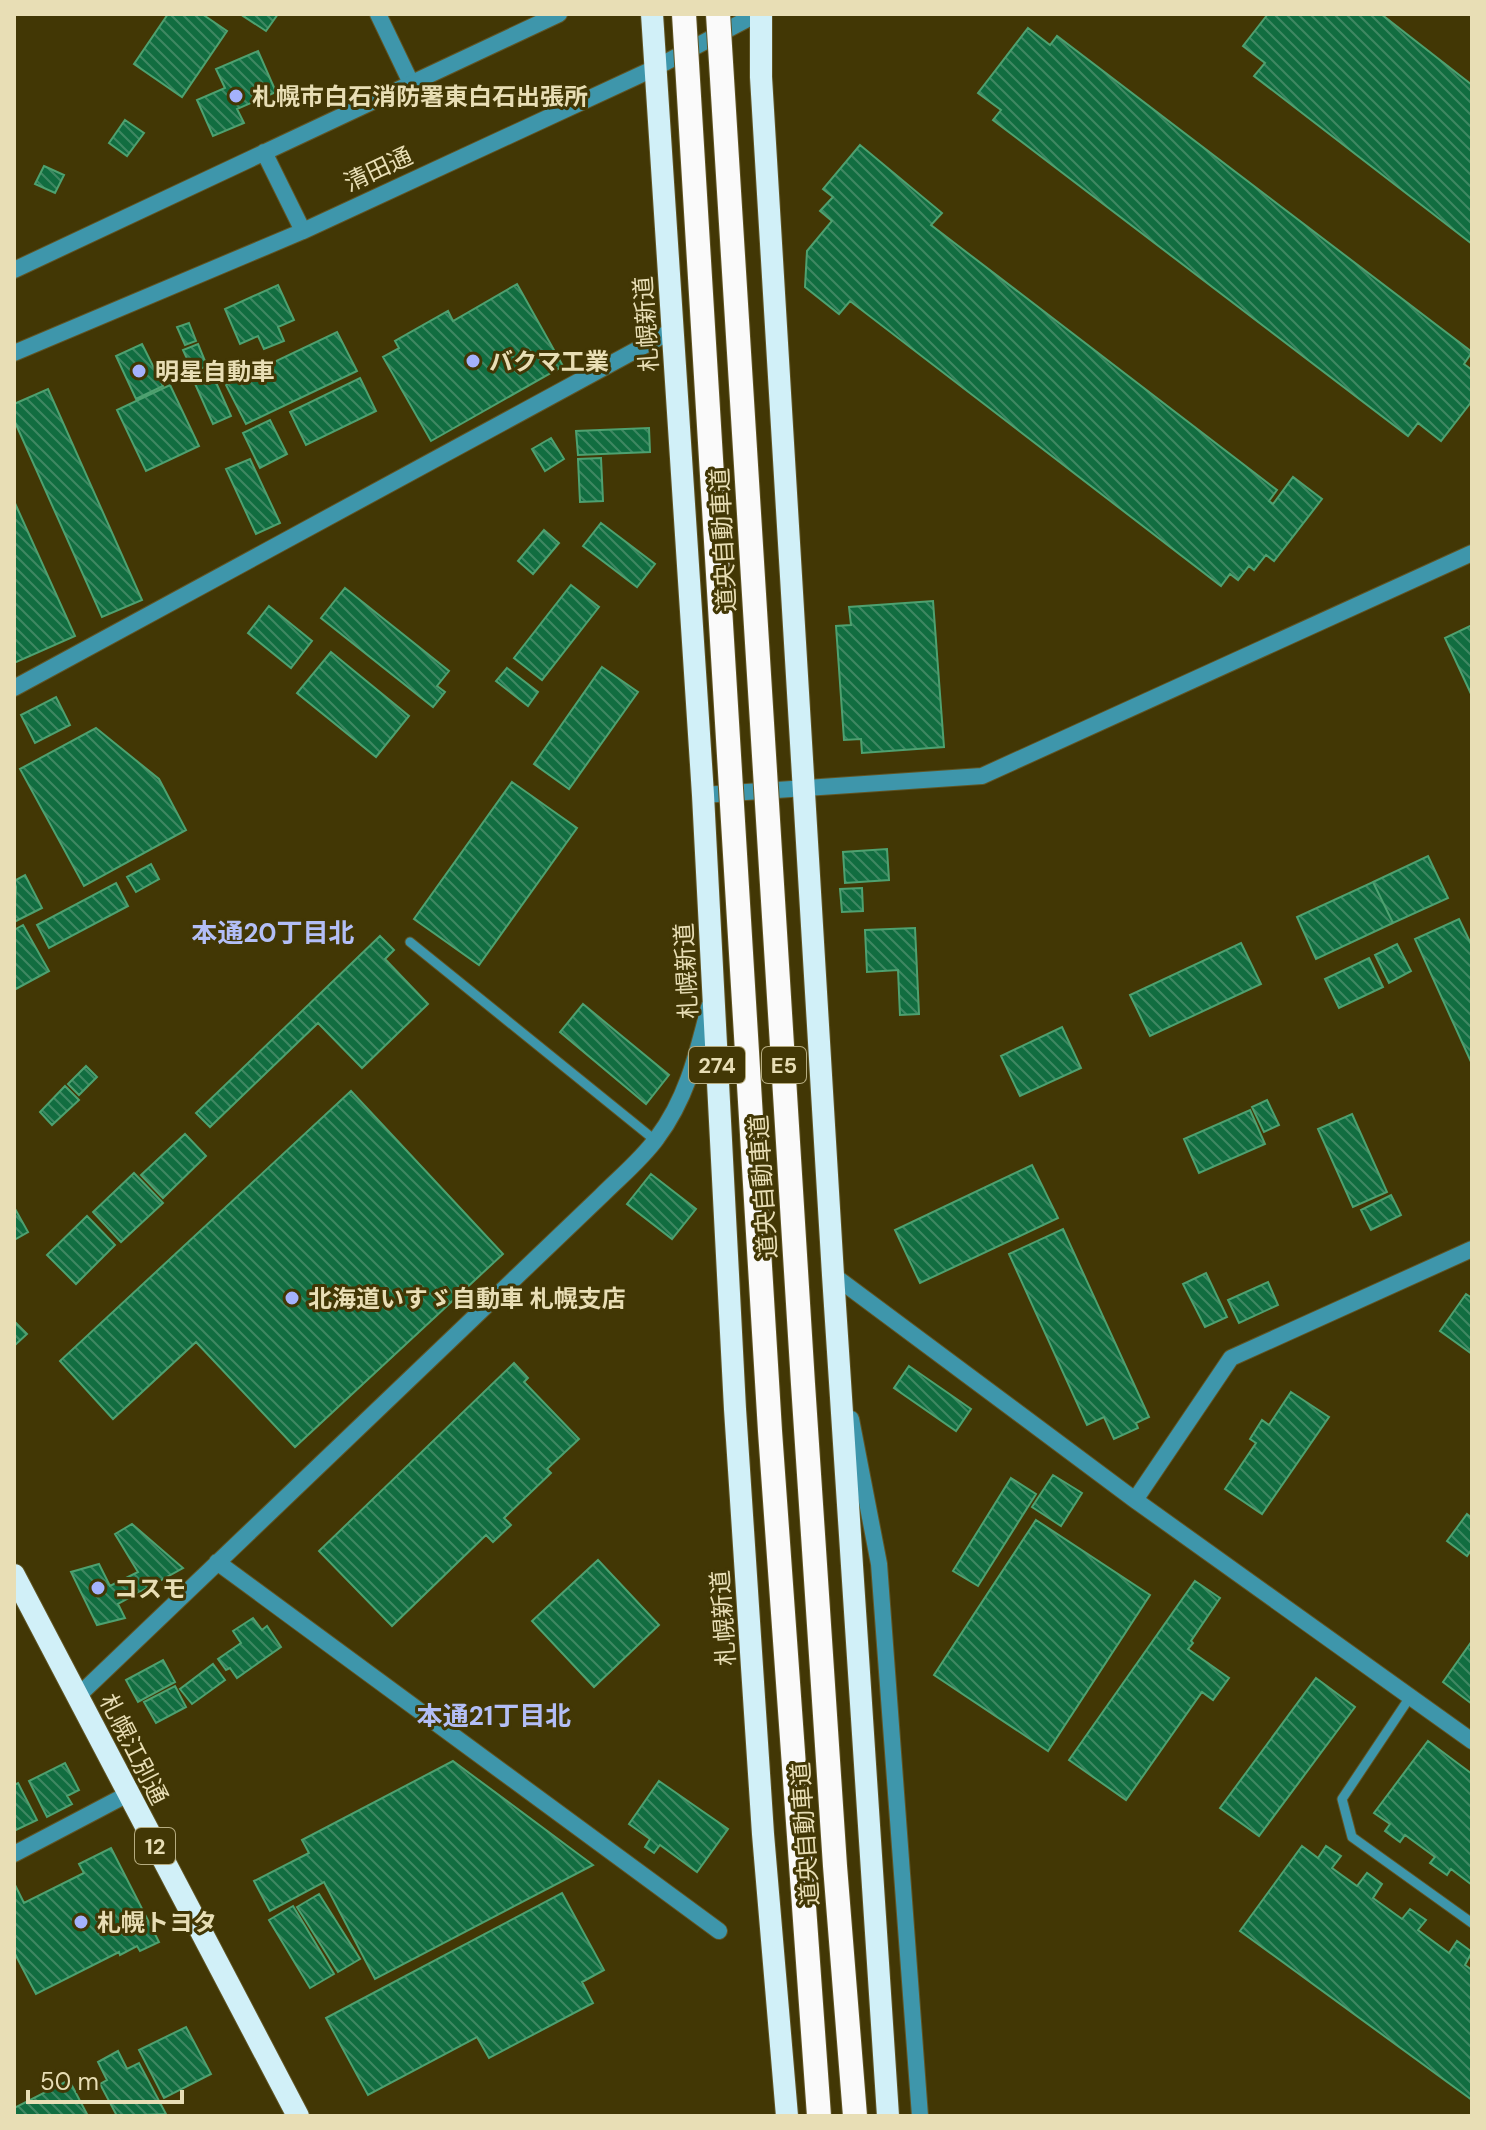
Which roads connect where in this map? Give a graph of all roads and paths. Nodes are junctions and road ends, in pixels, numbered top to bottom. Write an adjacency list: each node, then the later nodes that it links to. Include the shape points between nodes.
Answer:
1 (378, 14): 8 (street)
2 (559, 14): 8 (street)
3 (652, 14): 7 (highway, 札幌新道 / 274)
4 (684, 14): 36 (highway, 道央自動車道 / E5, bridge, via 770,1431)
5 (718, 14): 37 (highway, 道央自動車道 / E5, bridge, via 804,1400)
6 (759, 14): 7 (street, 清田通); 16 (highway)
7 (655, 68): 10 (street, 清田通); 12 (highway, 札幌新道 / 274)
8 (412, 85): 9 (street)
9 (264, 152): 10 (street); 11 (street)
10 (303, 231): 13 (street, 清田通)
11 (14, 270)
12 (673, 330): 15 (street); 17 (highway, 札幌新道 / 274)
13 (16, 347)
14 (1472, 553): 16 (street, via 982,776)
15 (14, 688)
16 (806, 789): 17 (street); 22 (highway)
17 (703, 795): 19 (highway, 札幌新道 / 274)
18 (410, 942): 20 (lane)
19 (713, 991): 20 (street, via 691,1075); 35 (highway, 札幌新道 / 274, via 736,1424)
20 (656, 1141): 25 (street)
21 (1471, 1251): 24 (street, via 1231,1358)
22 (833, 1275): 23 (highway); 24 (street)
23 (839, 1358): 38 (highway); 39 (street, via 879,1564)
24 (1135, 1500): 28 (street)
25 (217, 1562): 27 (street); 33 (street)
26 (14, 1575): 27 (highway, 札幌江別通 / 12)
27 (78, 1696): 30 (highway, 札幌江別通 / 12)
28 (1410, 1697): 29 (street); 32 (lane, via 1342,1799 1352,1837)
29 (1472, 1741)
30 (128, 1794): 31 (street); 34 (highway, 札幌江別通 / 12)
31 (14, 1854)
32 (1472, 1923)
33 (719, 1931)
34 (298, 2116)
35 (787, 2116)
36 (819, 2116)
37 (855, 2116)
38 (888, 2116)
39 (920, 2116)

